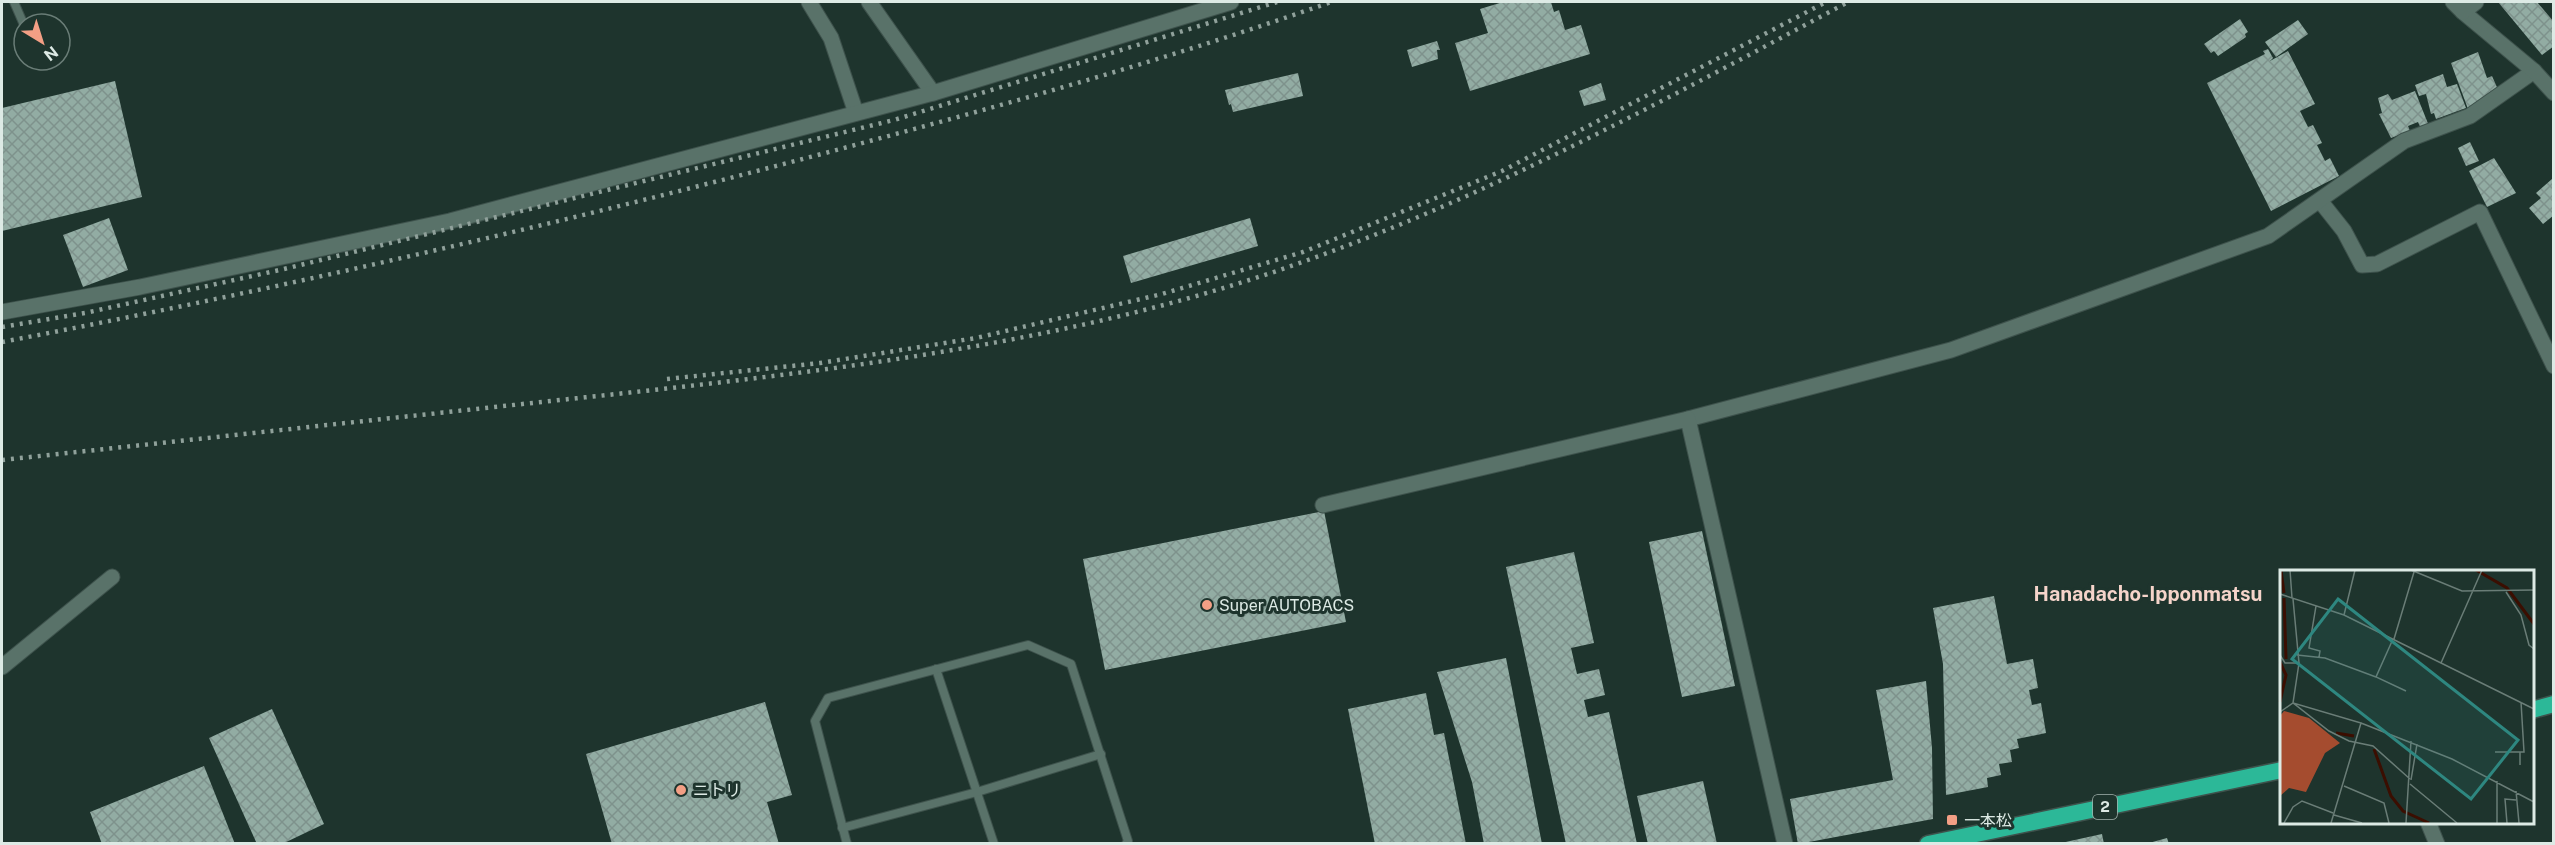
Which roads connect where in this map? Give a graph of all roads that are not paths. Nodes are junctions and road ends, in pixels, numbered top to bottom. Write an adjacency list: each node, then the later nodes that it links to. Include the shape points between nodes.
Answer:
1 (809, 2): 9 (street, via 831,38)
2 (869, 2): 7 (street)
3 (1231, 2): 7 (street)
4 (2476, 2): 5 (street)
5 (2458, 7): 6 (street)
6 (2534, 71): 8 (street); 10 (street, via 2470,116 2404,141 2359,170)
7 (933, 93): 9 (street)
8 (2553, 93)
9 (856, 113): 11 (street, via 450,221)
10 (2321, 202): 12 (street, via 2344,231 2362,265 2377,264 2480,212); 13 (street, via 2268,236 1951,350)
11 (2, 312)
12 (2553, 366)
13 (1688, 418): 14 (street); 28 (street)
14 (1323, 505)
15 (112, 577): 16 (street)
16 (2, 668)
17 (936, 669): 20 (lane, via 1028,645 1071,664); 22 (lane); 24 (lane, via 828,698 815,721)
18 (2553, 704): 19 (highway)
19 (2534, 709)
20 (1101, 754): 22 (lane); 27 (lane)
21 (2280, 770): 29 (highway, 2)
22 (977, 792): 24 (lane); 26 (lane)
23 (2429, 824): 30 (street)
24 (842, 828): 25 (lane)
25 (847, 843)
26 (994, 843)
27 (1126, 843)
28 (1785, 843)
29 (1928, 843)
30 (2437, 843)

